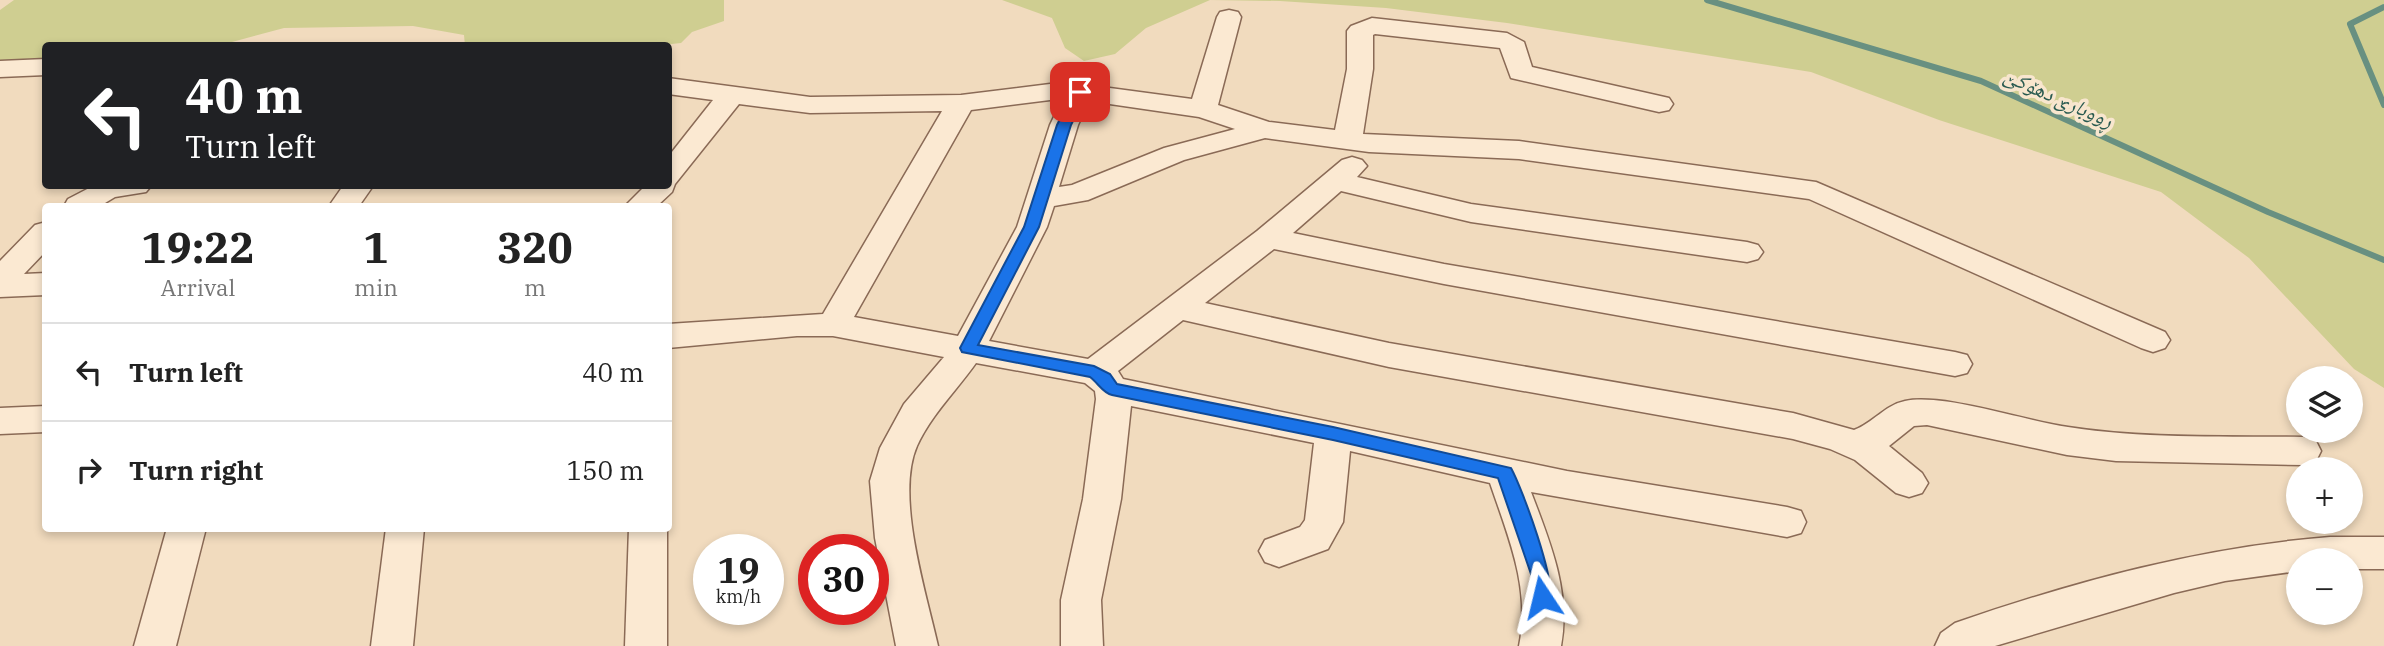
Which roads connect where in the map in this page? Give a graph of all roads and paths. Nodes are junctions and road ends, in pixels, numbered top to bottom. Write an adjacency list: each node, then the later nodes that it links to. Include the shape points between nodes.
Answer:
1 (1229, 17): 9 (street)
2 (42, 67): 3 (street)
3 (0, 69)
4 (672, 86): 6 (street)
5 (1080, 92): 7 (street); 9 (street); 16 (street)
6 (733, 93): 7 (street, via 810,105); 12 (street)
7 (961, 103): 25 (street)
8 (1659, 104): 11 (street, via 1520,72 1515,47 1507,41 1372,26 1360,31)
9 (1203, 110): 10 (street)
10 (1265, 130): 11 (street); 16 (street, via 1174,154 1077,194)
11 (1359, 141): 13 (street, via 1359,161); 27 (street, via 1519,150 1816,191)
12 (672, 172)
13 (1333, 180): 20 (street); 21 (street, via 1471,213)
14 (108, 189): 17 (street)
15 (659, 189): 18 (street)
16 (1040, 198): 28 (street, via 1032,227)
17 (84, 203)
18 (643, 203)
19 (42, 236): 22 (street)
20 (1268, 238): 24 (street); 29 (street, via 1444,274)
21 (1747, 252)
22 (0, 283): 23 (street)
23 (42, 284)
24 (1179, 308): 30 (street); 34 (street, via 1389,355 1793,426)
25 (833, 325): 26 (street); 28 (street)
26 (672, 337)
27 (2153, 340)
28 (968, 348): 30 (street); 47 (street, via 917,413 898,447 889,481 895,538)
29 (1955, 364)
30 (1103, 381): 33 (street); 48 (street, via 1113,408 1102,499 1081,600)
31 (42, 419): 32 (street)
32 (0, 421)
33 (1333, 434): 36 (street); 42 (street, via 1324,522 1314,538)
34 (1857, 443): 35 (street, via 1876,436 1905,414 1927,412 2116,447); 37 (street, via 1887,461)
35 (2303, 451)
36 (1505, 473): 38 (street); 49 (street, via 1541,577 1544,635)
37 (1909, 483)
38 (1787, 522)
39 (186, 532): 44 (street)
40 (405, 532): 45 (street)
41 (648, 532): 46 (street)
42 (1279, 551)
43 (2384, 554): 50 (street, via 2256,558 2217,565 2060,608 1970,636)
44 (155, 646)
45 (392, 646)
46 (646, 646)
47 (918, 646)
48 (1083, 646)
49 (1540, 646)
50 (1956, 646)

